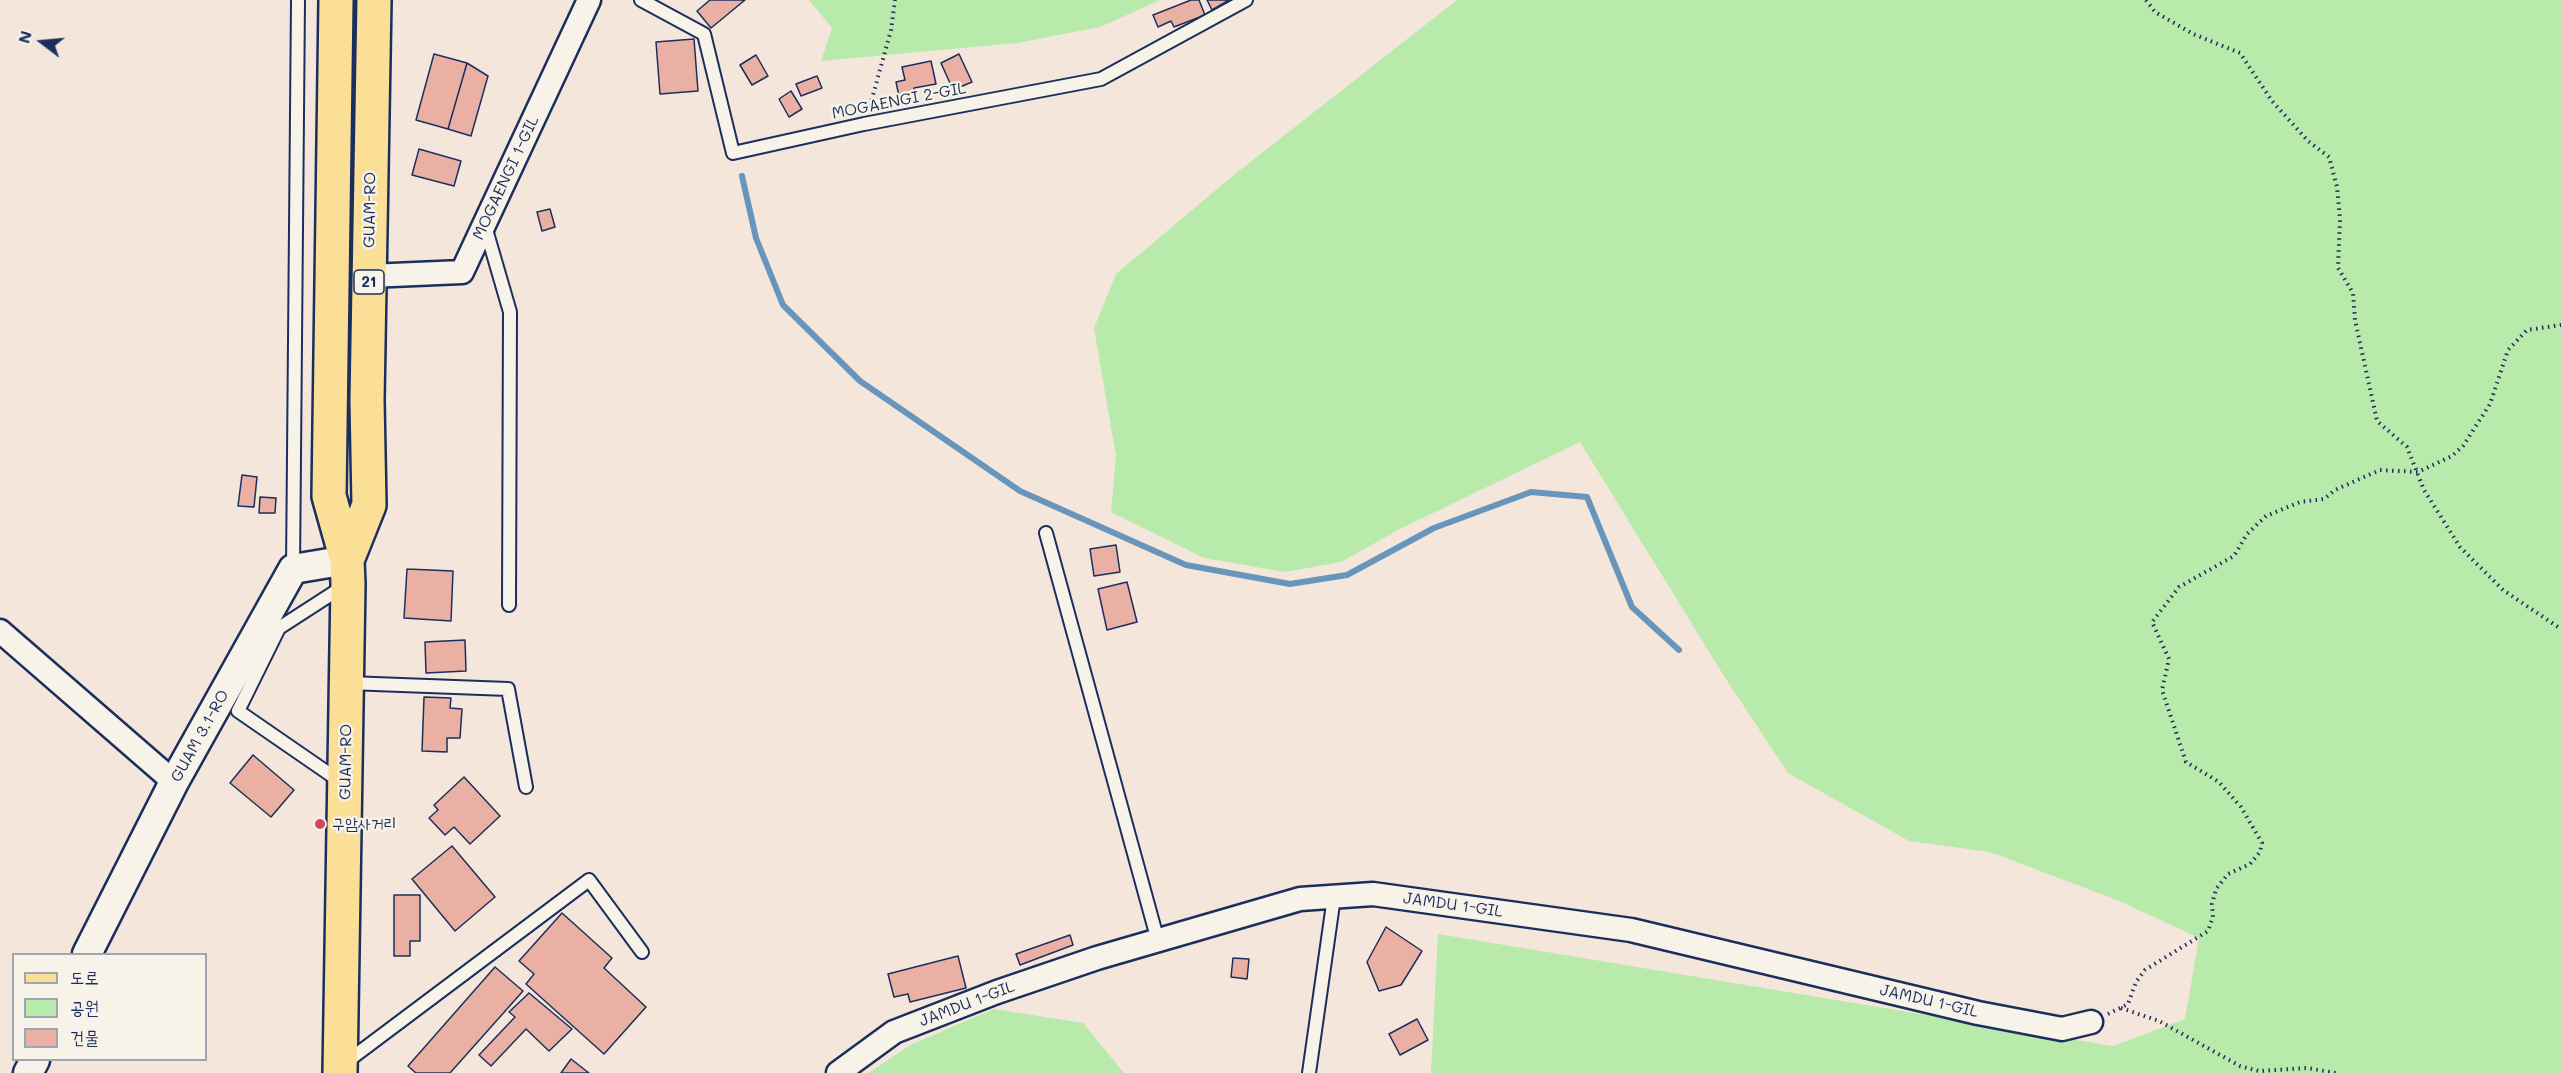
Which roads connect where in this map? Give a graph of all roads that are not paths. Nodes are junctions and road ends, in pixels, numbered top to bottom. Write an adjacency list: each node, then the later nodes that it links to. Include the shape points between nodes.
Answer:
1 (298, 0): 10 (lane)
2 (336, 0): 11 (main road, GUAM-RO / 21, via 329,496)
3 (374, 0): 8 (main road, GUAM-RO / 21)
4 (589, 0): 7 (street, MOGAENGI 1-GIL)
5 (641, 0): 6 (lane, MOGAENGI 2-GIL, via 704,34 733,153 1101,79)
6 (1246, 0)
7 (485, 225): 8 (street, MOGAENGI 1-GIL, via 462,272); 12 (lane, via 510,312)
8 (369, 276): 11 (main road, GUAM-RO / 21, via 369,505)
9 (1046, 533): 19 (lane)
10 (293, 569): 11 (street); 15 (street, GUAM 3.1-RO)
11 (347, 572): 14 (main road, GUAM-RO / 21); 16 (lane, via 279,628 238,711)
12 (509, 605)
13 (0, 631): 15 (street)
14 (347, 683): 16 (main road, GUAM-RO / 21); 17 (lane, via 508,689)
15 (174, 782): 21 (street, GUAM 3.1-RO)
16 (346, 786): 23 (main road, GUAM-RO / 21)
17 (526, 787)
18 (1334, 897): 19 (street, JAMDU 1-GIL, via 1300,899); 22 (street, JAMDU 1-GIL, via 1373,894 1631,930 2062,1029); 25 (lane)
19 (1158, 941): 24 (street, JAMDU 1-GIL, via 997,992 894,1032)
20 (642, 952): 23 (lane, via 589,880)
21 (88, 953)
22 (2091, 1022)
23 (340, 1070)
24 (838, 1073)
25 (1309, 1073)

